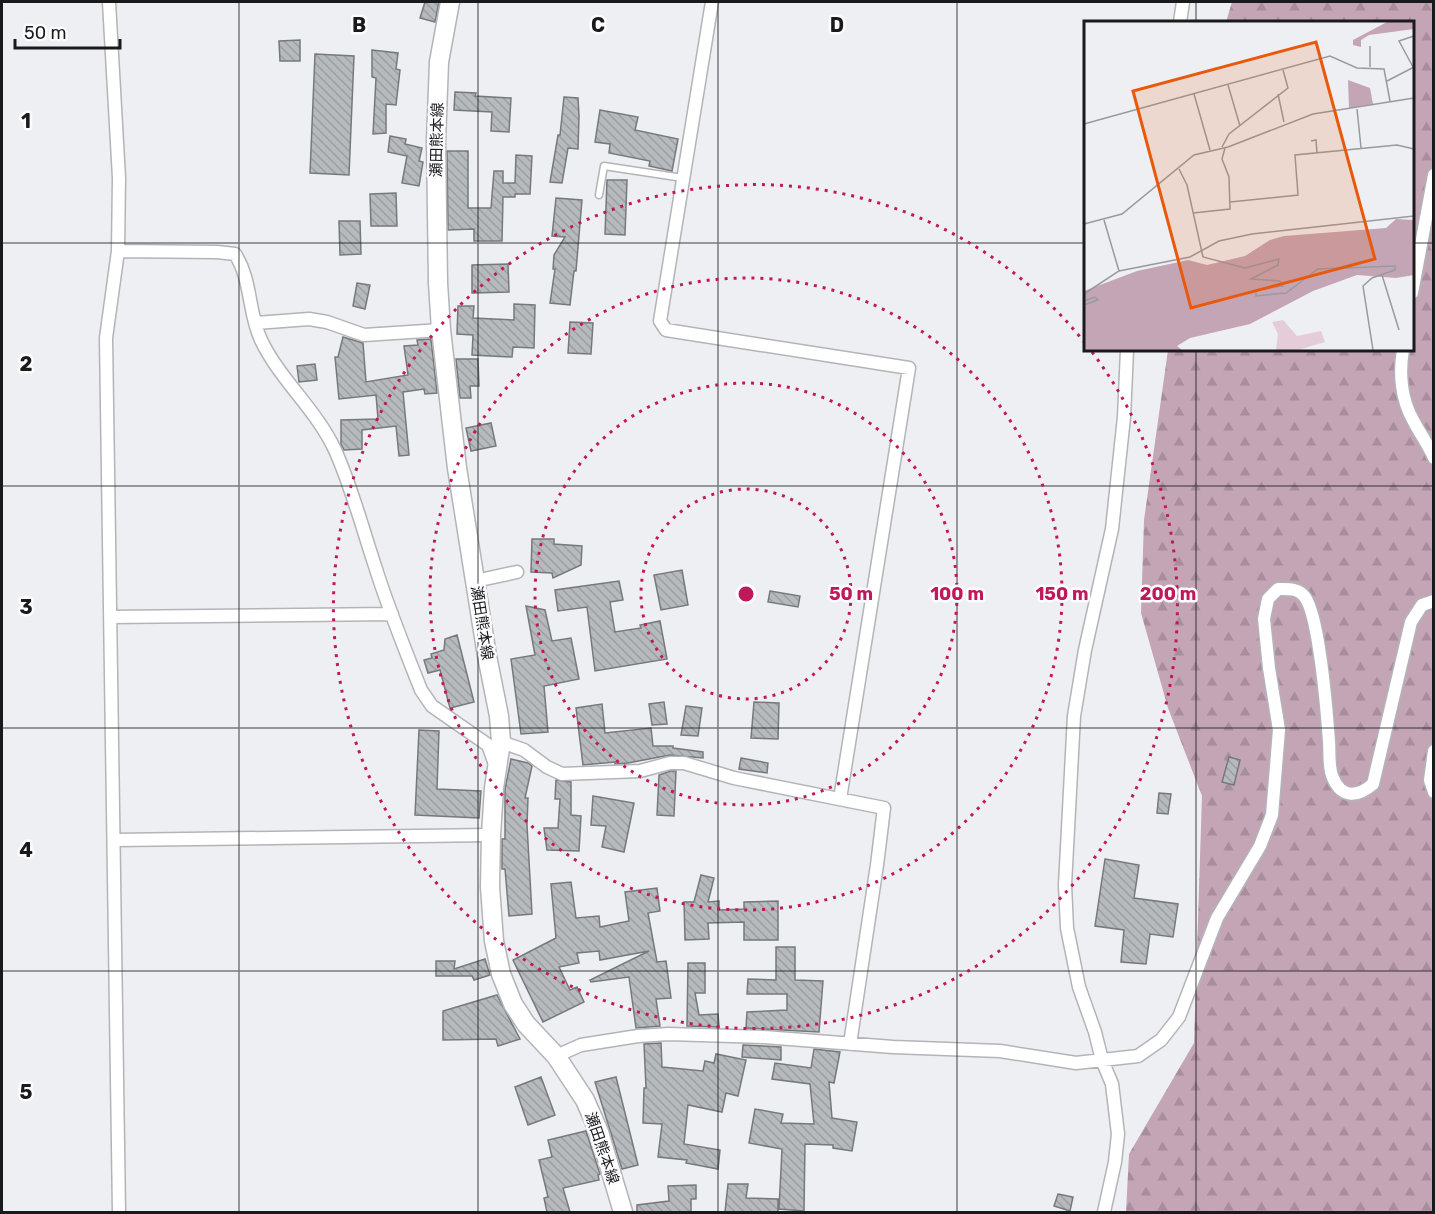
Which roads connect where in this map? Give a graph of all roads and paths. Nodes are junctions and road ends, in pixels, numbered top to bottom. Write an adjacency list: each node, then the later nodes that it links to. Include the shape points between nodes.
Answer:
1 (109, 2): 9 (street, via 119,178)
2 (450, 2): 12 (main road, 瀬田熊本線, via 439,62 436,141)
3 (711, 2): 7 (street)
4 (1183, 2): 5 (street)
5 (1180, 21)
6 (1434, 175): 10 (street)
7 (683, 178): 8 (lane, via 604,166); 25 (street, via 660,321 666,330 909,368)
8 (599, 195)
9 (118, 251): 11 (street, via 235,254 243,266); 20 (street, via 106,338)
10 (1414, 287)
11 (256, 323): 12 (street, via 309,319 364,335); 19 (street, via 270,357 334,447)
12 (441, 330): 17 (main road, 瀬田熊本線)
13 (1127, 351): 30 (street, via 1112,529 1074,716 1066,850 1067,928 1079,987)
14 (1403, 351): 15 (street, via 1400,366 1405,400)
15 (1434, 458)
16 (517, 572): 17 (street)
17 (475, 581): 21 (main road, 瀬田熊本線)
18 (1434, 602): 30 (street, via 1422,605 1411,622 1373,784 1352,794 1339,789 1331,776 1325,697 1308,600 1291,589 1278,589 1268,599 1264,619 1279,730 1272,815 1260,846 1217,918 1179,1017 1161,1040 1138,1056)
19 (392, 614): 20 (street); 23 (street, via 432,706 488,745)
20 (110, 617): 27 (street)
21 (501, 742): 23 (main road, 瀬田熊本線); 25 (street, via 524,750 562,774 640,771 684,763 723,776)
22 (1434, 751): 24 (street, via 1430,780)
23 (497, 770): 26 (main road, 瀬田熊本線)
24 (1434, 792)
25 (840, 799): 28 (street, via 884,808)
26 (491, 834): 27 (street); 29 (main road, 瀬田熊本線, via 490,887 501,975 526,1024)
27 (115, 840): 31 (street)
28 (850, 1044): 29 (street, via 669,1034 581,1045); 30 (street, via 1000,1051 1076,1063)
29 (556, 1056): 32 (main road, 瀬田熊本線, via 585,1100 599,1132)
30 (1102, 1060): 33 (street, via 1112,1084 1118,1134)
31 (119, 1212)
32 (623, 1212)
33 (1104, 1212)

